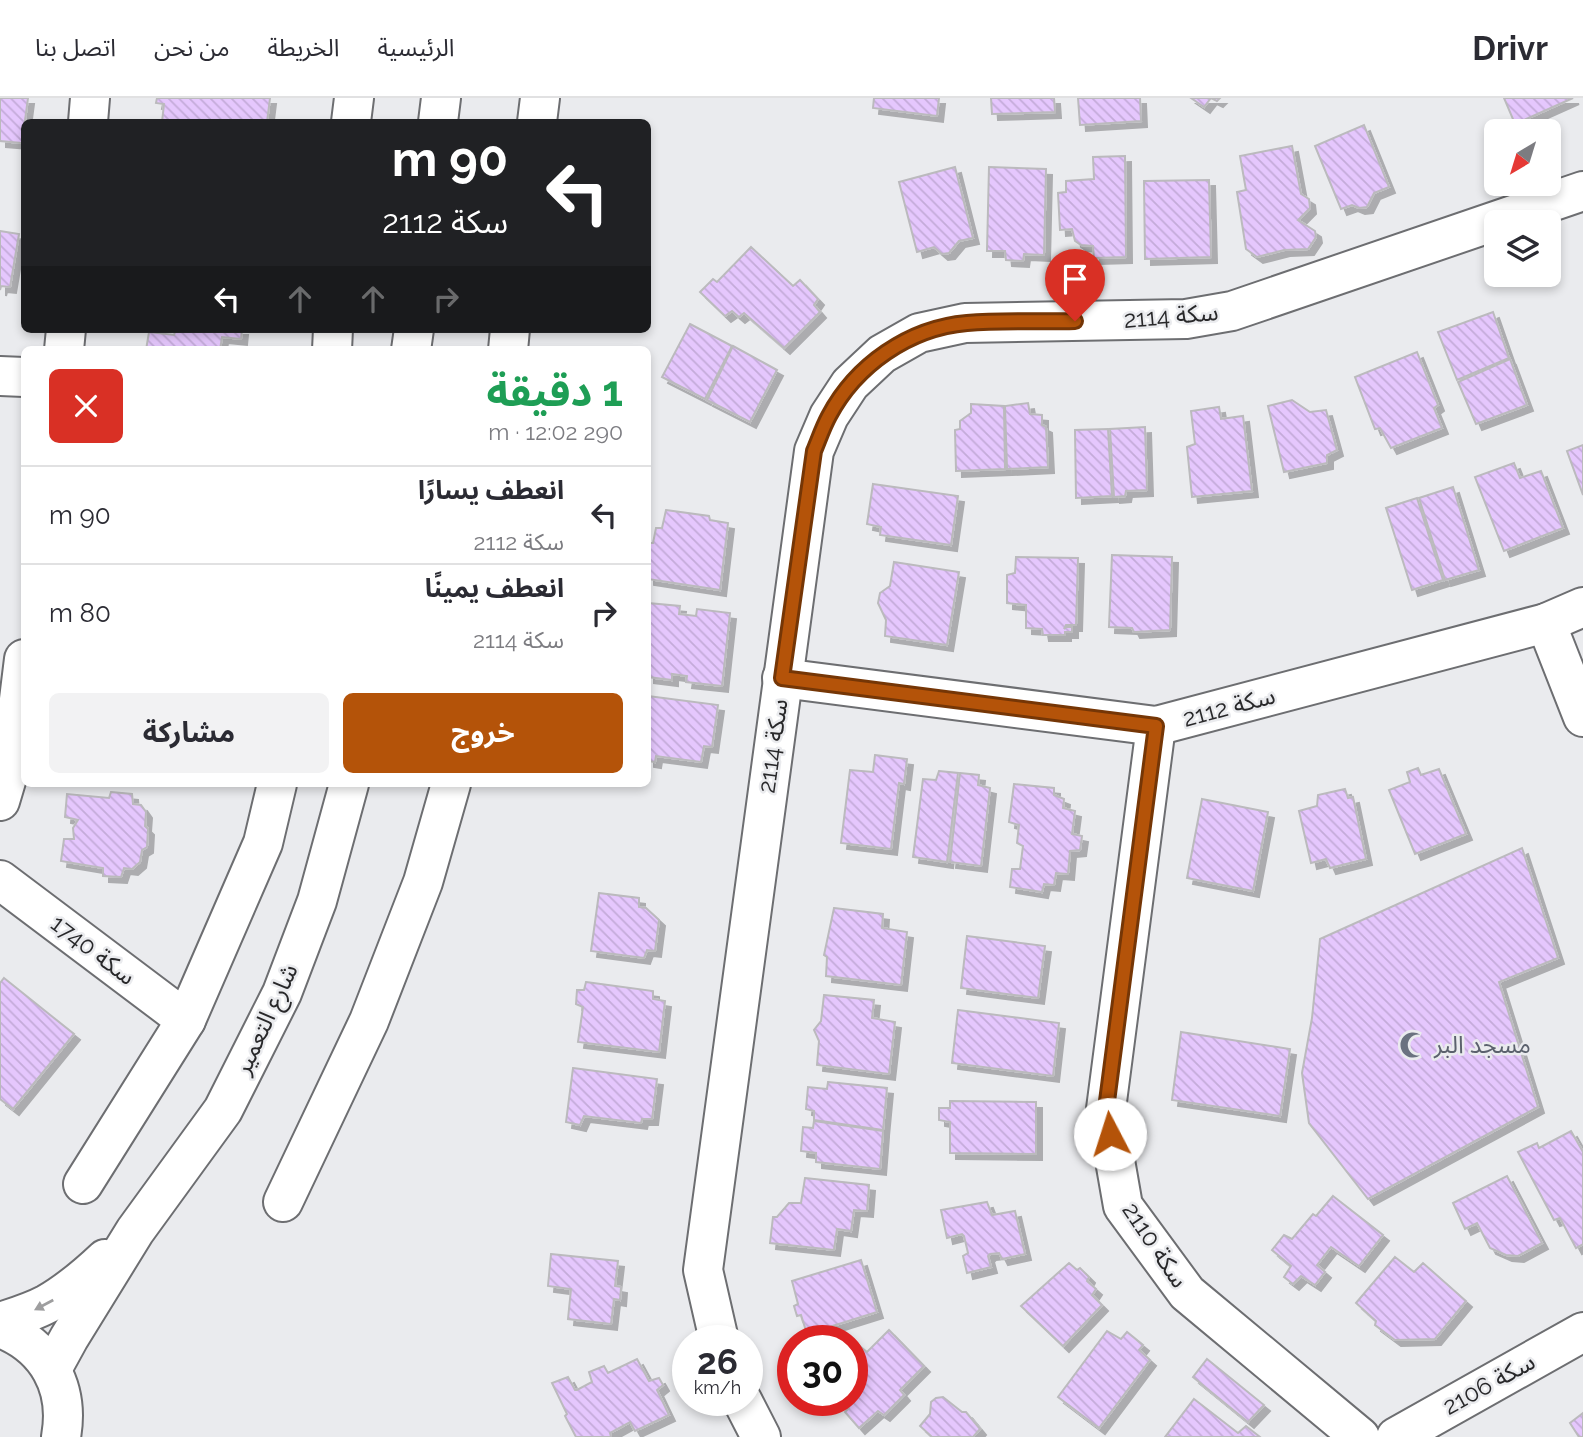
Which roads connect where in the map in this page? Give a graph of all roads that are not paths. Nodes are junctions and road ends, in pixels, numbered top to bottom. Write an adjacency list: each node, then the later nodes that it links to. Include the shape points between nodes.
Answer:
1 (90, 98): 5 (street)
2 (354, 98): 6 (street)
3 (441, 98): 7 (street)
4 (540, 98): 8 (street)
5 (88, 119)
6 (351, 119)
7 (438, 119)
8 (537, 119)
9 (1583, 191): 14 (street, سكة 2114, via 1232,310 1186,319 965,323 919,333 882,354 850,384 814,451)
10 (0, 376): 11 (street)
11 (21, 377)
12 (1583, 607): 13 (street, سكة 2112)
13 (1546, 623): 16 (street); 17 (street, سكة 2112)
14 (782, 678): 17 (street, سكة 2112); 28 (street, سكة 2114, via 703,1270)
15 (21, 683): 21 (street, via 11,764)
16 (1583, 717)
17 (1156, 726): 35 (street, سكة 2110, via 1106,1109 1123,1206 1187,1293)
18 (276, 787): 23 (street, via 263,843)
19 (348, 787): 26 (street, شارع التعمير, via 317,901 282,993 223,1110)
20 (450, 787): 25 (street, via 423,882 369,1021)
21 (0, 801)
22 (0, 880): 23 (street, سكة 1740)
23 (186, 1020): 24 (street)
24 (83, 1184)
25 (283, 1202)
26 (135, 1231): 27 (street, شارع التعمير, one-way to 27, via 50,1303); 31 (street, شارع التعمير)
27 (0, 1322)
28 (716, 1325)
29 (0, 1328): 31 (street, via 36,1349)
30 (1583, 1332): 36 (street, سكة 2106)
31 (52, 1369): 33 (street)
32 (750, 1416): 34 (street)
33 (67, 1431)
34 (761, 1437)
35 (1360, 1437)
36 (1396, 1437)

